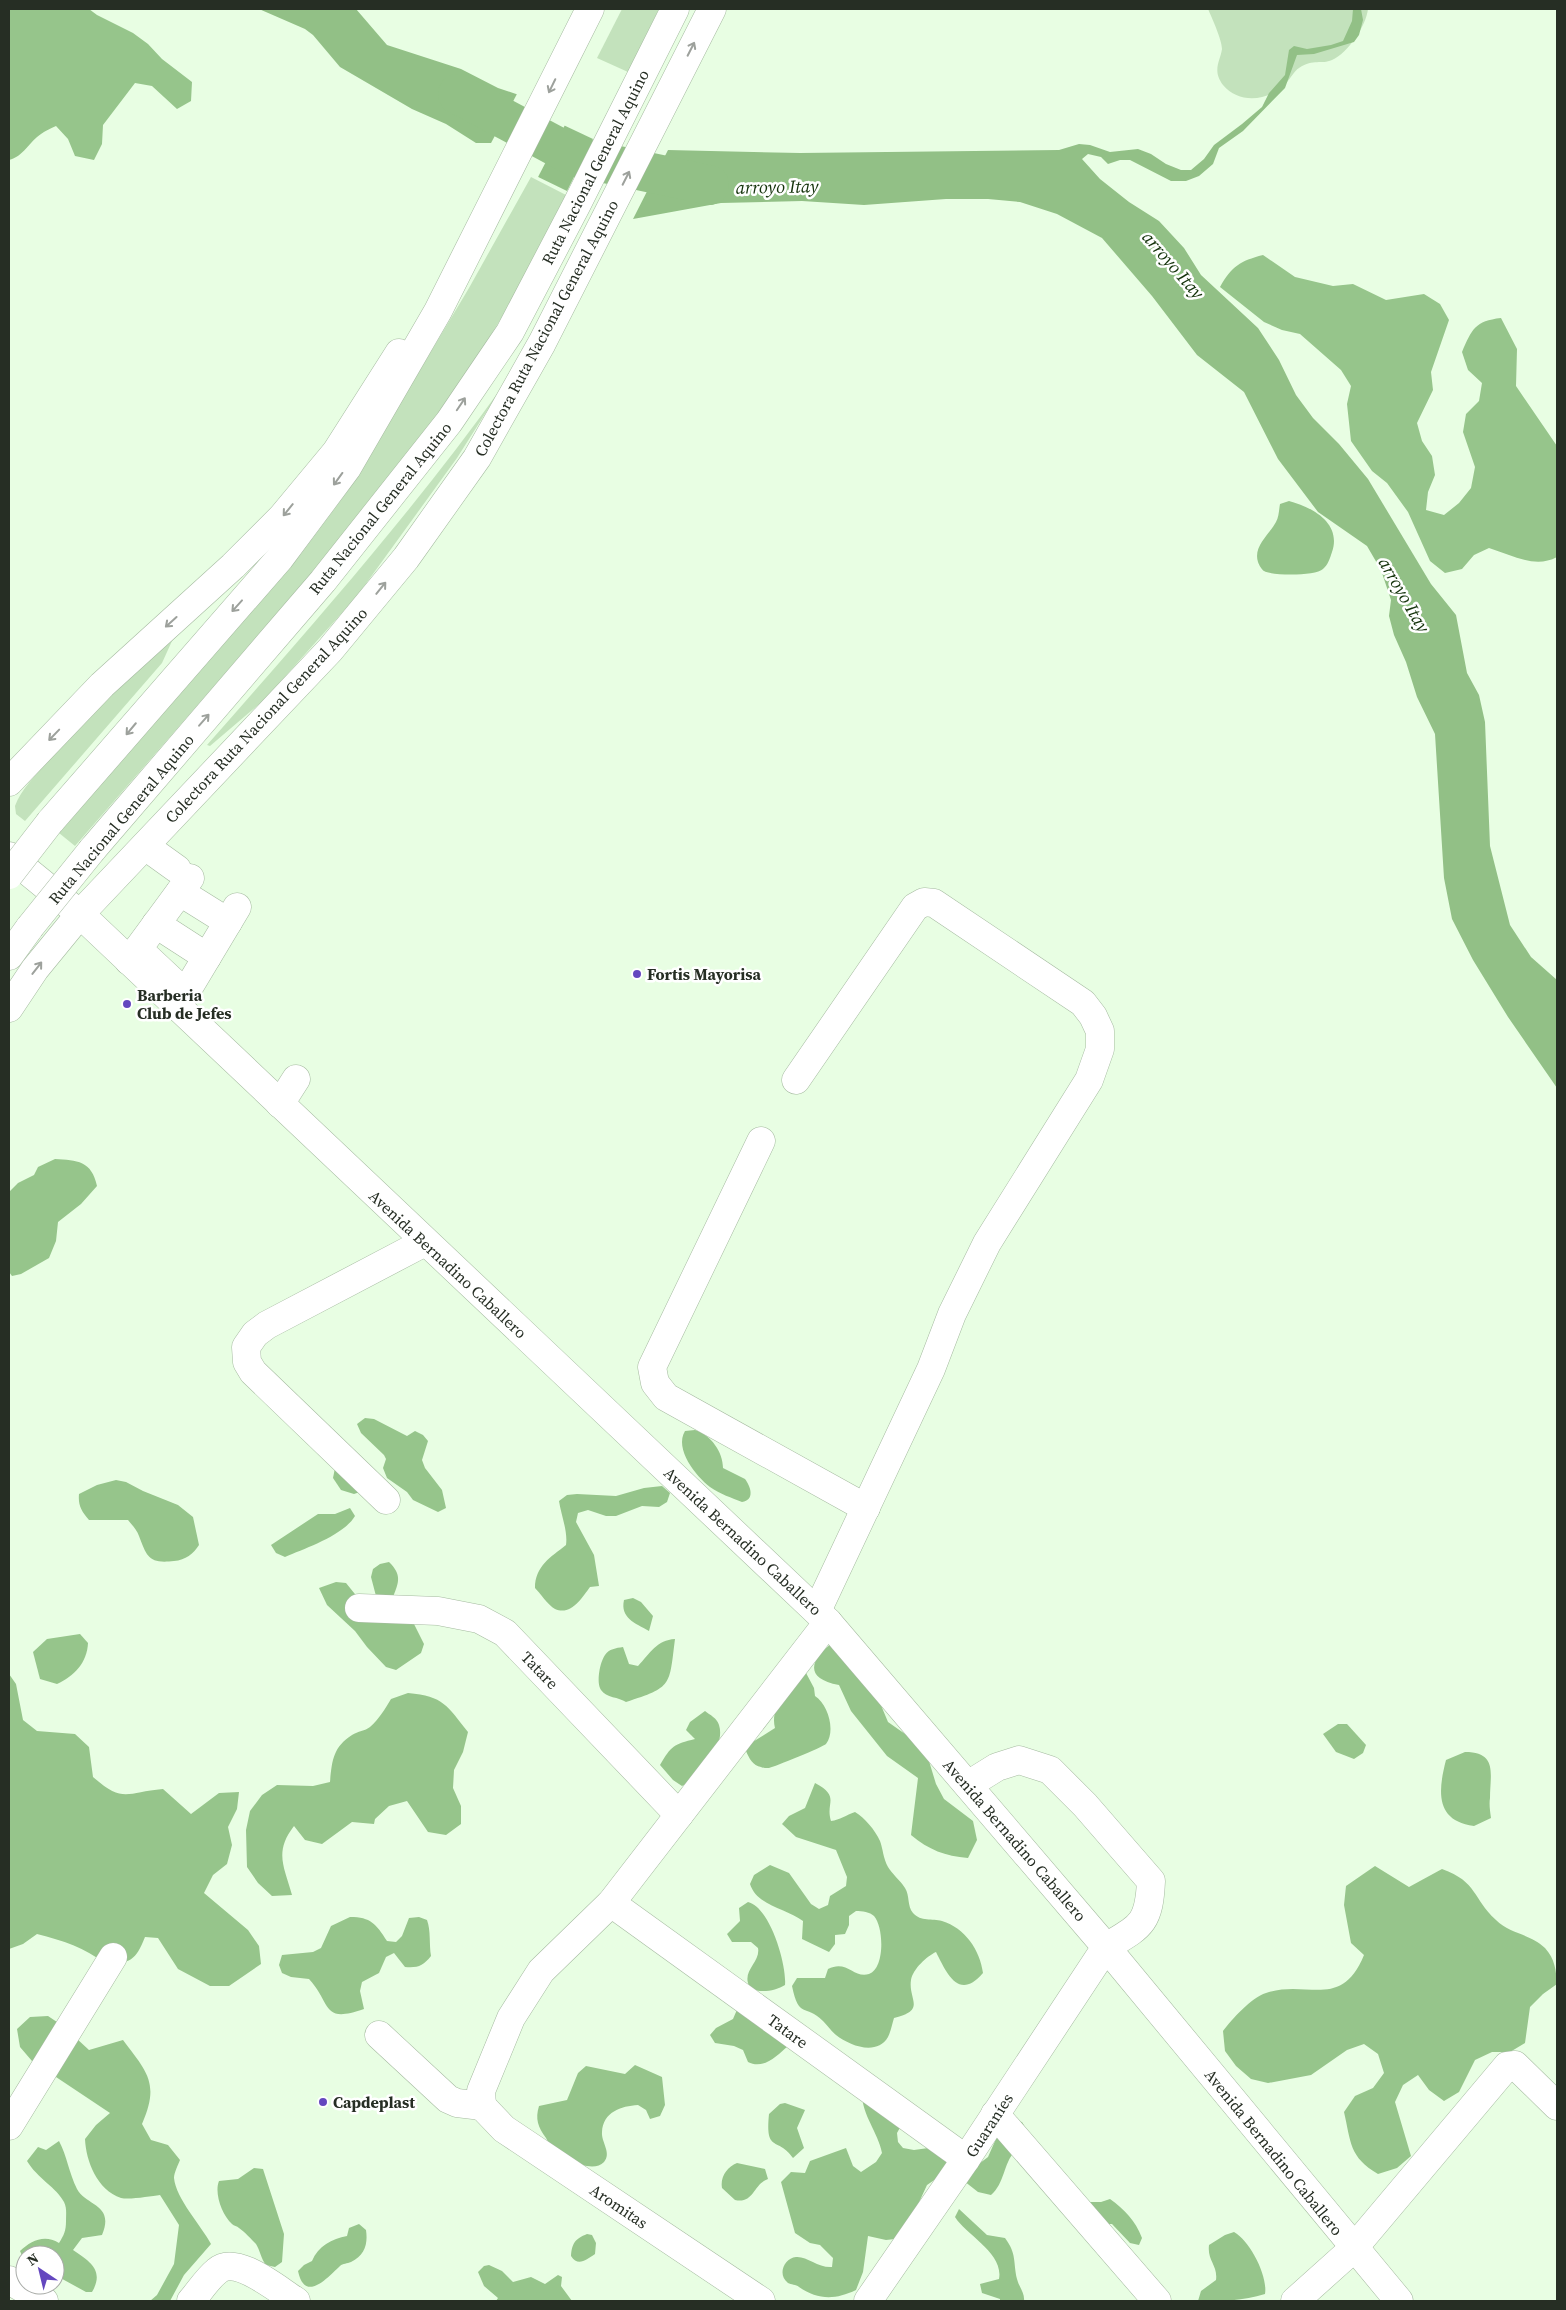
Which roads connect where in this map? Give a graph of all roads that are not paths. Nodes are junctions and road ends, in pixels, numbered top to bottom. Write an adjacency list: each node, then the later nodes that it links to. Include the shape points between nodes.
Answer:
1 (590, 9): 4 (main road, one-way to 4)
2 (675, 9): 13 (main road, Ruta Nacional General Aquino, one-way to 2, bridge, via 92,850 323,581 449,422 510,332)
3 (712, 9): 6 (main road, Colectora Ruta Nacional General Aquino, one-way to 3, via 330,650 406,558 477,458 542,343)
4 (507, 177): 5 (main road, one-way to 5, via 336,452 282,517 102,685); 8 (main road, one-way to 8, bridge, via 438,311 347,468 280,558 50,822)
5 (9, 782)
6 (145, 846): 9 (main road); 10 (main road, Colectora Ruta Nacional General Aquino)
7 (9, 856): 10 (main road, Avenida Bernadino Caballero)
8 (9, 875)
9 (182, 880): 11 (main road); 14 (main road, via 232,915)
10 (80, 914): 12 (main road, Avenida Bernadino Caballero); 16 (main road, Colectora Ruta Nacional General Aquino, one-way to 10, via 35,969)
11 (156, 924): 12 (main road); 14 (main road)
12 (134, 955): 15 (main road, Avenida Bernadino Caballero)
13 (9, 956)
14 (207, 957): 15 (main road)
15 (181, 1000): 19 (main road, Avenida Bernadino Caballero)
16 (9, 1008)
17 (296, 1079): 19 (main road)
18 (796, 1080): 23 (main road, via 915,907 924,902 934,903 1084,1003 1100,1031 1100,1049 1090,1080 987,1243)
19 (280, 1104): 21 (main road, Avenida Bernadino Caballero)
20 (761, 1141): 23 (main road, via 652,1367 655,1383 666,1397)
21 (425, 1242): 22 (main road, via 267,1325 246,1347 247,1362 253,1372); 25 (main road, Avenida Bernadino Caballero)
22 (386, 1500)
23 (866, 1508): 25 (main road)
24 (359, 1608): 27 (main road, Tatare, via 438,1611 479,1619 505,1633)
25 (822, 1617): 26 (main road, Avenida Bernadino Caballero); 27 (main road)
26 (968, 1785): 29 (main road, Avenida Bernadino Caballero); 29 (main road, via 997,1767 1019,1760 1050,1770 1142,1870 1151,1881 1149,1907 1144,1920)
27 (679, 1815): 28 (main road)
28 (610, 1903): 32 (main road, via 541,1972 511,2018 481,2092); 36 (main road, Tatare)
29 (1106, 1947): 34 (main road, Guaraníes); 37 (main road, Avenida Bernadino Caballero)
30 (113, 1957): 35 (main road)
31 (379, 2035): 32 (main road, via 448,2099)
32 (482, 2106): 42 (main road, Aromitas, via 504,2129)
33 (1557, 2106): 37 (main road, via 1515,2065 1507,2066)
34 (996, 2114): 36 (main road, Guaraníes); 44 (main road)
35 (9, 2126)
36 (966, 2159): 43 (main road, Guaraníes)
37 (1354, 2249): 45 (main road); 46 (main road, Avenida Bernadino Caballero)
38 (9, 2280): 39 (main road)
39 (44, 2301)
40 (191, 2301): 41 (main road, via 217,2270 227,2265 240,2267)
41 (296, 2301)
42 (761, 2301)
43 (868, 2301)
44 (1158, 2301)
45 (1295, 2301)
46 (1399, 2301)

